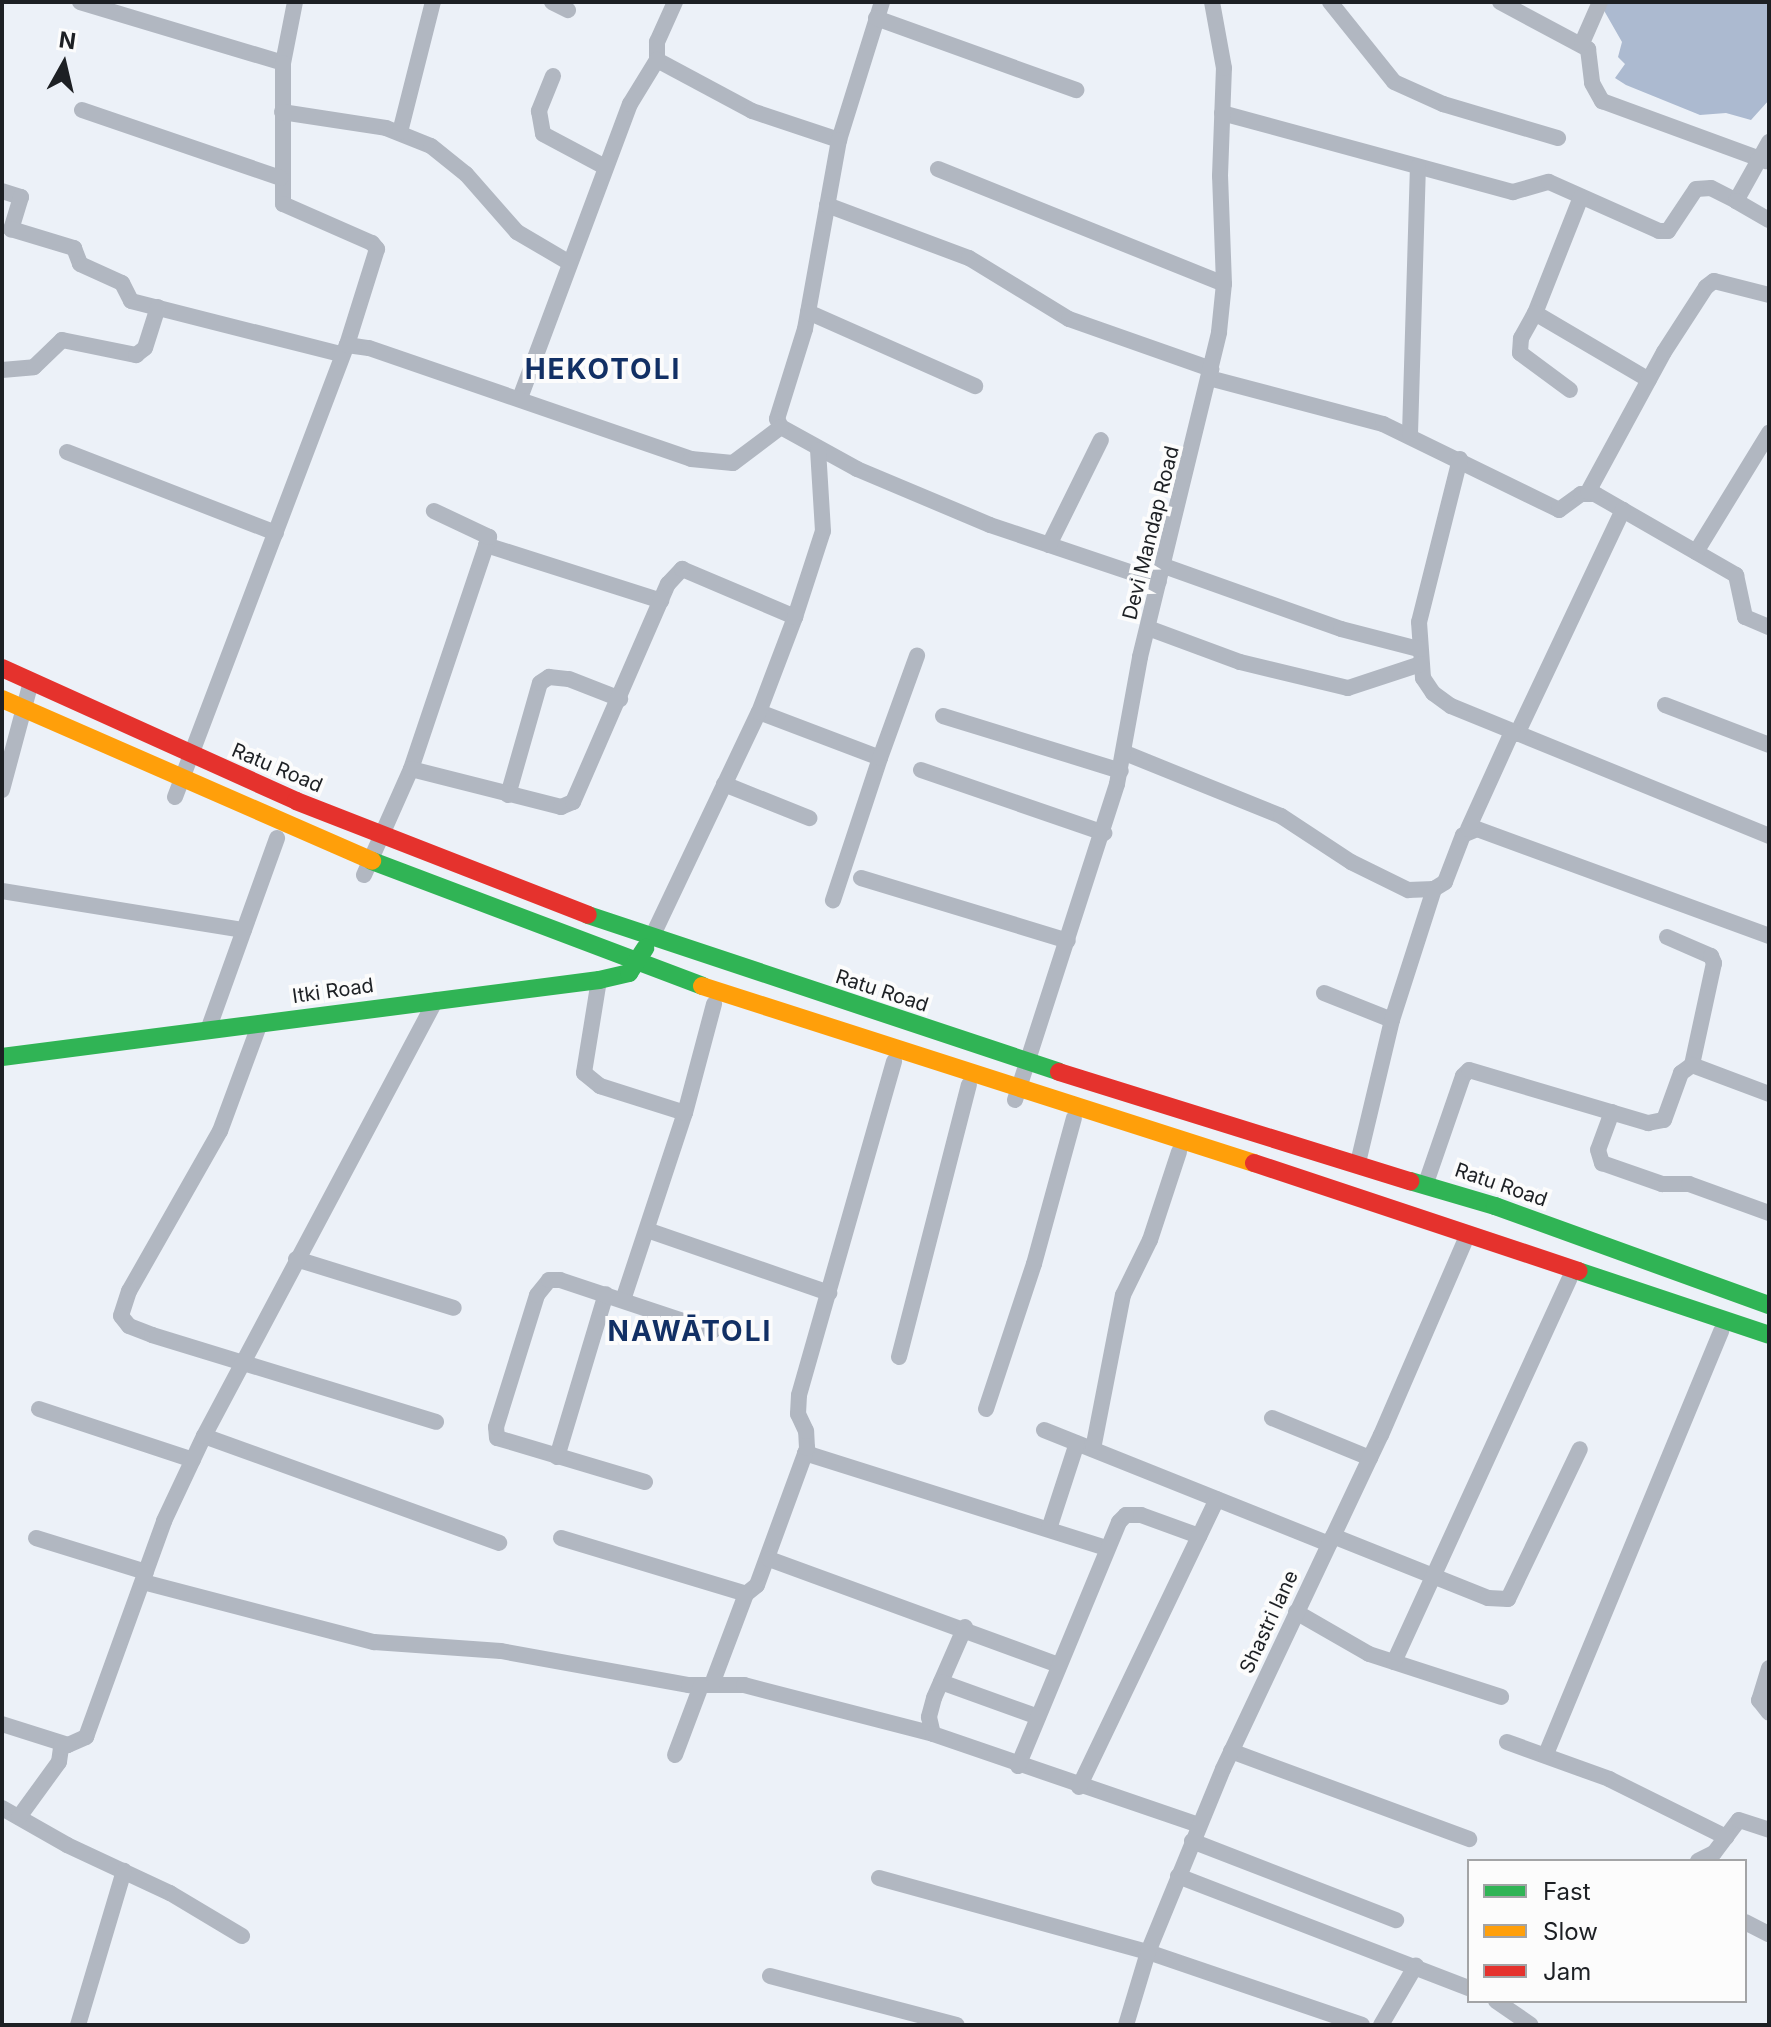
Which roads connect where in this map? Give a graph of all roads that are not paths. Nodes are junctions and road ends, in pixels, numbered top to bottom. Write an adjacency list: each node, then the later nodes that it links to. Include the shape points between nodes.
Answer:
1 (80, 2): 14 (street)
2 (295, 2): 14 (street)
3 (433, 2): 20 (street)
4 (552, 2): 10 (street)
5 (675, 2): 13 (street, via 657,42)
6 (1212, 2): 19 (street, Devi Mandap Road, via 1224,68)
7 (1330, 2): 21 (street, via 1394,82 1443,104)
8 (1500, 2): 12 (street)
9 (1600, 2): 12 (street)
10 (568, 10)
11 (879, 10): 16 (street); 22 (street)
12 (1582, 43): 24 (street, via 1602,101)
13 (657, 60): 22 (street, via 752,111); 25 (street, via 630,104)
14 (283, 63): 18 (street)
15 (553, 76): 25 (street, via 539,111 543,134)
16 (1076, 90)
17 (82, 110): 28 (street)
18 (282, 112): 20 (street); 28 (street)
19 (1222, 113): 26 (street); 35 (street, Devi Mandap Road)
20 (400, 132): 34 (street, via 445,155 517,232)
21 (1558, 138)
22 (839, 140): 32 (street)
23 (1769, 142): 24 (street)
24 (1764, 160): 31 (street)
25 (605, 167): 34 (street)
26 (1418, 167): 30 (street, via 1513,192 1549,182); 49 (street)
27 (938, 169): 35 (street)
28 (281, 178): 40 (street, via 283,204 293,212 377,249)
29 (2, 191): 37 (street, via 21,197 11,229 74,248 89,272 122,283 131,301)
30 (1581, 197): 31 (street, via 1659,231 1668,231 1696,189 1711,188); 39 (street)
31 (1736, 201): 33 (street)
32 (827, 205): 38 (street); 42 (street, via 969,258 1069,319)
33 (1769, 220)
34 (568, 262): 46 (street)
35 (1224, 284): 42 (street, Devi Mandap Road)
36 (1769, 295): 43 (street, via 1714,281)
37 (158, 307): 40 (street); 41 (street, via 145,348 136,355 62,340 34,367)
38 (808, 312): 44 (street); 47 (street, via 777,408)
39 (1535, 313): 43 (street); 45 (street, via 1521,338 1520,353)
40 (344, 350): 46 (street); 57 (street)
41 (2, 370)
42 (1210, 374): 49 (street); 61 (street, Devi Mandap Road)
43 (1649, 380): 54 (street)
44 (975, 386)
45 (1570, 390)
46 (520, 398): 47 (street, via 708,462 745,458)
47 (781, 427): 51 (street)
48 (1769, 433): 60 (street)
49 (1410, 434): 53 (street)
50 (1101, 440): 59 (street)
51 (818, 450): 59 (street); 63 (street, via 823,531)
52 (67, 452): 57 (street)
53 (1460, 459): 54 (street, via 1559,510); 67 (street, via 1423,597)
54 (1588, 492): 55 (street)
55 (1623, 510): 60 (street); 77 (street)
56 (434, 511): 58 (street, via 481,531 489,537)
57 (276, 533): 80 (street)
58 (486, 545): 62 (street); 82 (street)
59 (1049, 545): 61 (street)
60 (1696, 552): 64 (street, via 1740,580 1745,617)
61 (1161, 574): 65 (street, Devi Mandap Road); 67 (street)
62 (661, 601): 63 (street, via 676,573 693,569); 72 (street)
63 (795, 617): 74 (street)
64 (1769, 627)
65 (1148, 628): 67 (street, via 1240,662 1348,688); 79 (street, Devi Mandap Road)
66 (917, 656): 81 (street)
67 (1420, 657): 77 (street, via 1433,693)
68 (2, 668): 70 (main road, Ratu Road)
69 (2, 682): 135 (main road, via 302,816 672,960 1149,1111)
70 (31, 682): 76 (street); 80 (main road, Ratu Road)
71 (2, 699): 138 (main road, via 296,831 667,975 1099,1111)
72 (620, 699): 87 (street, via 573,802 561,807); 87 (street, via 569,679 549,677 540,683)
73 (1665, 705): 78 (street)
74 (759, 712): 81 (street); 85 (street)
75 (943, 716): 84 (street)
76 (10, 720): 86 (street); 88 (main road)
77 (1515, 733): 90 (street); 93 (street)
78 (1769, 745)
79 (1125, 753): 84 (street, Devi Mandap Road); 97 (street, via 1281,816 1389,884)
80 (194, 756): 88 (street); 92 (main road, Ratu Road)
81 (880, 758): 99 (street)
82 (411, 769): 87 (street); 92 (street)
83 (921, 770): 91 (street)
84 (1121, 771): 91 (street, Devi Mandap Road)
85 (724, 784): 89 (street); 103 (street)
86 (2, 790)
87 (508, 795)
88 (175, 797): 94 (main road)
89 (809, 818)
90 (1468, 829): 97 (street, via 1445,882); 101 (street, via 1495,834)
91 (1104, 833): 104 (street, Devi Mandap Road)
92 (382, 835): 95 (street); 103 (main road, Ratu Road)
93 (1769, 836)
94 (277, 838): 95 (main road); 100 (street)
95 (364, 875): 105 (main road)
96 (861, 878): 104 (street)
97 (1434, 889): 110 (street)
98 (2, 891): 100 (street)
99 (833, 900)
100 (244, 930): 112 (street)
101 (1769, 936)
102 (1667, 937): 116 (street, via 1711,956 1714,963)
103 (651, 939): 105 (main road); 115 (main road, Ratu Road)
104 (1068, 941): 115 (street, Devi Mandap Road)
105 (629, 973): 106 (main road, Itki Road); 109 (main road)
106 (599, 980): 108 (main road, Itki Road); 121 (street, via 584,1073 600,1086)
107 (1324, 993): 110 (street)
108 (436, 1000): 111 (main road, Itki Road); 129 (street)
109 (714, 1004): 114 (main road); 121 (street)
110 (1392, 1020): 124 (street)
111 (260, 1023): 112 (main road, Itki Road); 141 (street, via 220,1131 129,1291 121,1316 129,1326)
112 (208, 1030): 113 (main road, Itki Road)
113 (2, 1057)
114 (894, 1061): 117 (main road); 131 (street)
115 (1028, 1061): 119 (street, Devi Mandap Road); 124 (main road, Ratu Road, via 1256,1136)
116 (1692, 1065): 118 (street); 120 (street, via 1681,1073 1664,1120 1648,1123)
117 (969, 1085): 119 (main road); 140 (street)
118 (1769, 1094)
119 (1015, 1100): 122 (main road)
120 (1612, 1112): 125 (street, via 1469,1070); 126 (street, via 1598,1150 1602,1163 1662,1184 1689,1184)
121 (685, 1113): 127 (street)
122 (1074, 1118): 123 (main road); 143 (street)
123 (1179, 1152): 128 (main road); 148 (street, via 1150,1240 1123,1295)
124 (1358, 1163): 125 (main road, Ratu Road)
125 (1426, 1183): 133 (main road, Ratu Road)
126 (1769, 1213)
127 (647, 1230): 131 (street); 132 (street)
128 (1464, 1243): 130 (main road); 152 (street, Shastri lane)
129 (296, 1259): 134 (street); 141 (street)
130 (1569, 1279): 137 (main road); 164 (street)
131 (829, 1293): 150 (street, via 797,1408 808,1438)
132 (614, 1297): 136 (street); 151 (street); 151 (street, via 560,1280 542,1285 497,1438)
133 (1769, 1305)
134 (454, 1308)
135 (1769, 1319)
136 (713, 1331)
137 (1721, 1331): 139 (main road); 182 (street)
138 (1769, 1335)
139 (1769, 1348)
140 (899, 1357)
141 (243, 1361): 145 (street); 147 (street)
142 (39, 1409): 153 (street)
143 (986, 1409)
144 (1272, 1418): 152 (street)
145 (436, 1422)
146 (1044, 1430): 148 (street)
147 (204, 1436): 153 (street); 161 (street)
148 (1085, 1446): 155 (street); 156 (street)
149 (1580, 1449): 164 (street, via 1508,1599 1488,1598)
150 (805, 1453): 156 (street); 163 (street)
151 (557, 1457): 154 (street)
152 (1370, 1458): 160 (street, Shastri lane)
153 (193, 1460): 165 (street)
154 (645, 1482)
155 (1217, 1499): 157 (street); 160 (street)
156 (1049, 1529): 162 (street)
157 (1199, 1536): 162 (street, via 1134,1514 1119,1522); 185 (street)
158 (36, 1538): 165 (street)
159 (561, 1538): 166 (street)
160 (1331, 1540): 164 (street); 167 (street, Shastri lane)
161 (499, 1543)
162 (1107, 1548): 170 (street)
163 (769, 1559): 166 (street, via 757,1585); 168 (street)
164 (1431, 1576): 169 (street)
165 (144, 1577): 173 (street, via 374,1642 501,1651); 180 (street, via 91,1727 86,1737)
166 (746, 1594): 173 (street)
167 (1296, 1612): 169 (street, via 1344,1643); 181 (street, Shastri lane)
168 (965, 1627): 170 (street); 172 (street)
169 (1394, 1662): 174 (street)
170 (1059, 1665): 176 (street)
171 (1769, 1668): 175 (street, via 1759,1700)
172 (941, 1682): 176 (street); 178 (street, via 929,1717)
173 (706, 1685): 178 (street, via 744,1685); 183 (street)
174 (1501, 1697)
175 (1769, 1713)
176 (1038, 1717): 184 (street)
177 (2, 1724): 180 (street)
178 (933, 1734): 184 (street)
179 (1507, 1742): 182 (street)
180 (68, 1745): 187 (street, via 61,1747 59,1762)
181 (1231, 1751): 189 (street, Shastri lane); 191 (street)
182 (1546, 1754): 190 (street)
183 (675, 1755)
184 (1018, 1766): 185 (street)
185 (1079, 1787): 189 (street)
186 (2, 1808): 187 (street)
187 (19, 1817): 193 (street)
188 (1769, 1830): 190 (street, via 1739,1820)
189 (1196, 1833): 194 (street, Shastri lane); 196 (street)
190 (1726, 1837): 192 (street, via 1720,1848)
191 (1469, 1839)
192 (1701, 1859)
193 (124, 1871): 199 (street); 205 (street)
194 (1178, 1876): 200 (street, Shastri lane); 201 (street)
195 (879, 1878): 200 (street)
196 (1396, 1920)
197 (1747, 1923): 198 (street)
198 (1769, 1934)
199 (242, 1936)
200 (1148, 1952): 207 (street, Shastri lane); 208 (street)
201 (1416, 1965): 203 (street); 209 (street)
202 (770, 1976): 206 (street)
203 (1467, 1987)
204 (1499, 2003): 210 (street)
205 (78, 2025)
206 (957, 2025)
207 (1126, 2025)
208 (1362, 2025)
209 (1381, 2025)
210 (1531, 2025)

